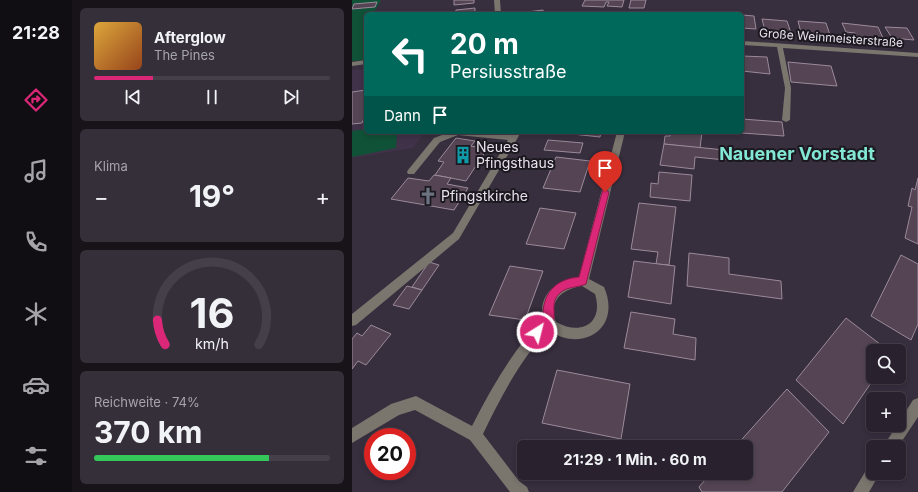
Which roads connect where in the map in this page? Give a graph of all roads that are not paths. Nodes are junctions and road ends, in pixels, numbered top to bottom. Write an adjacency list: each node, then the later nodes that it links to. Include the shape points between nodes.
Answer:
1 (497, 0): 2 (street)
2 (498, 12)
3 (744, 43): 4 (street, Große Weinmeisterstraße)
4 (780, 46): 5 (street, Große Weinmeisterstraße); 8 (street, via 788,88)
5 (918, 55)
6 (364, 62): 7 (street)
7 (352, 64)
8 (786, 120)
9 (452, 134): 13 (street, via 438,140)
10 (496, 134): 12 (street)
11 (620, 134): 14 (street)
12 (515, 135): 16 (street, via 456,236)
13 (411, 172)
14 (583, 281): 15 (street, via 569,282 557,289 548,307); 15 (street, via 595,286 603,296 604,310 598,323 586,332 570,335 557,330)
15 (548, 320): 18 (street, via 506,372)
16 (352, 321)
17 (918, 405): 20 (street)
18 (475, 435): 19 (street, via 416,403 396,409); 22 (street, via 514,486)
19 (352, 436)
20 (895, 440)
21 (868, 480): 23 (street)
22 (522, 492)
23 (860, 492)

